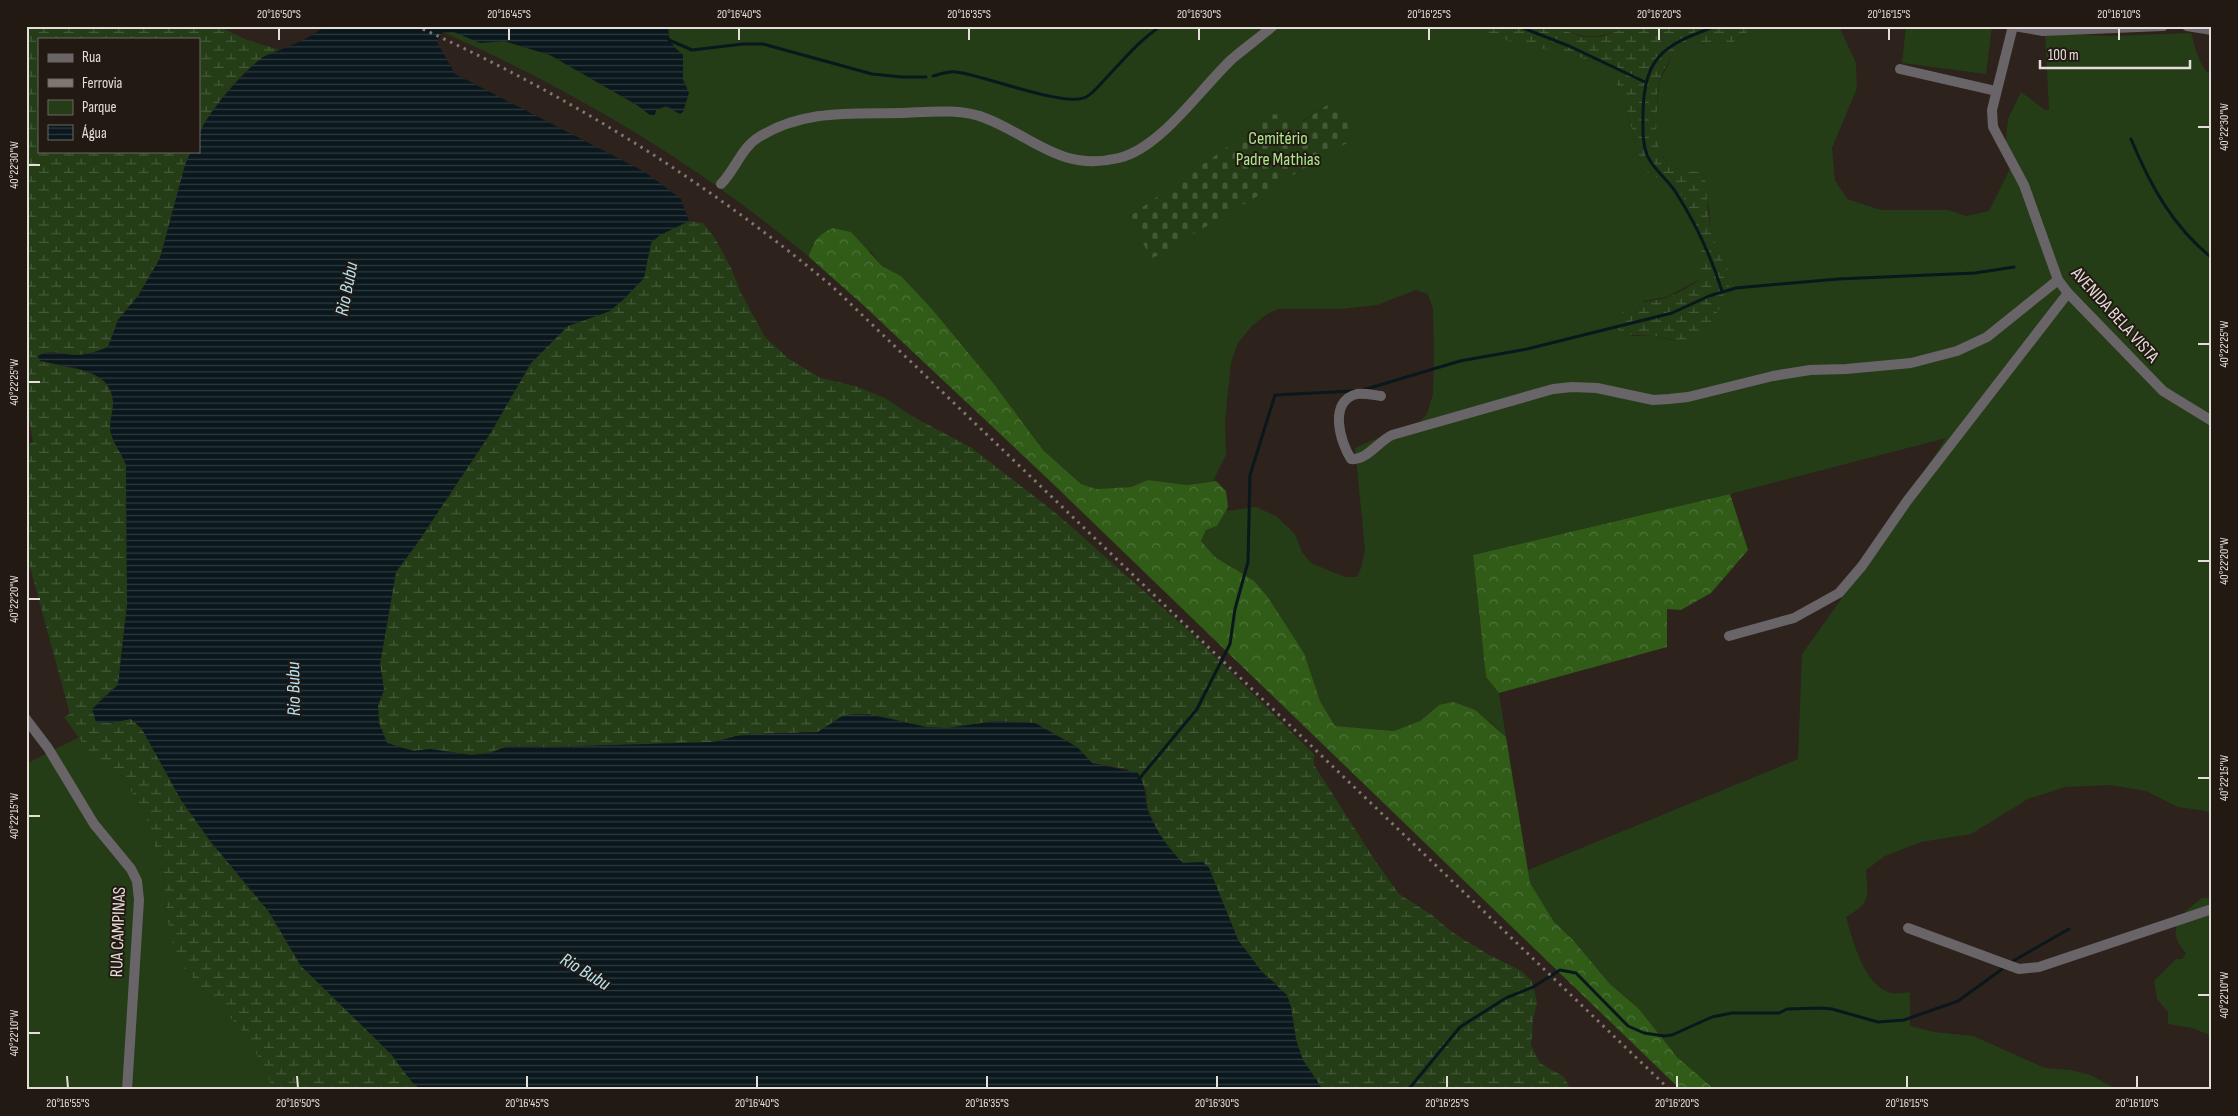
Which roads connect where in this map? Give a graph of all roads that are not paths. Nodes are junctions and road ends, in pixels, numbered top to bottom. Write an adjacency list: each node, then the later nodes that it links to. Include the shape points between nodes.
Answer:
1 (1273, 26): 9 (street, via 1232,59 1162,132 1119,158 1097,161 1060,157 978,116 947,112 843,112 810,117 773,129 747,147)
2 (2014, 26): 5 (street); 8 (street, AVENIDA BELA VISTA)
3 (2163, 26): 5 (street)
4 (2187, 26): 6 (street)
5 (2043, 28)
6 (2212, 30)
7 (1900, 69): 8 (street)
8 (1996, 91): 10 (street, AVENIDA BELA VISTA, via 1993,127 2024,185)
9 (721, 184)
10 (2058, 280): 11 (street, AVENIDA BELA VISTA); 12 (street, via 1987,338 1957,351 1911,363 1810,370 1669,399 1653,400 1597,388 1545,390 1392,436 1361,458 1352,459 1340,433 1340,410 1356,394)
11 (2068, 293): 13 (street, AVENIDA BELA VISTA, via 2163,391); 14 (street, via 1839,593 1794,618)
12 (1381, 396)
13 (2212, 422)
14 (1729, 636)
15 (26, 719): 18 (street, RUA CAMPINAS, via 48,748 94,824 131,868 137,881 139,900)
16 (2212, 909): 17 (street, via 2039,967 2019,969)
17 (1908, 928)
18 (126, 1090)

